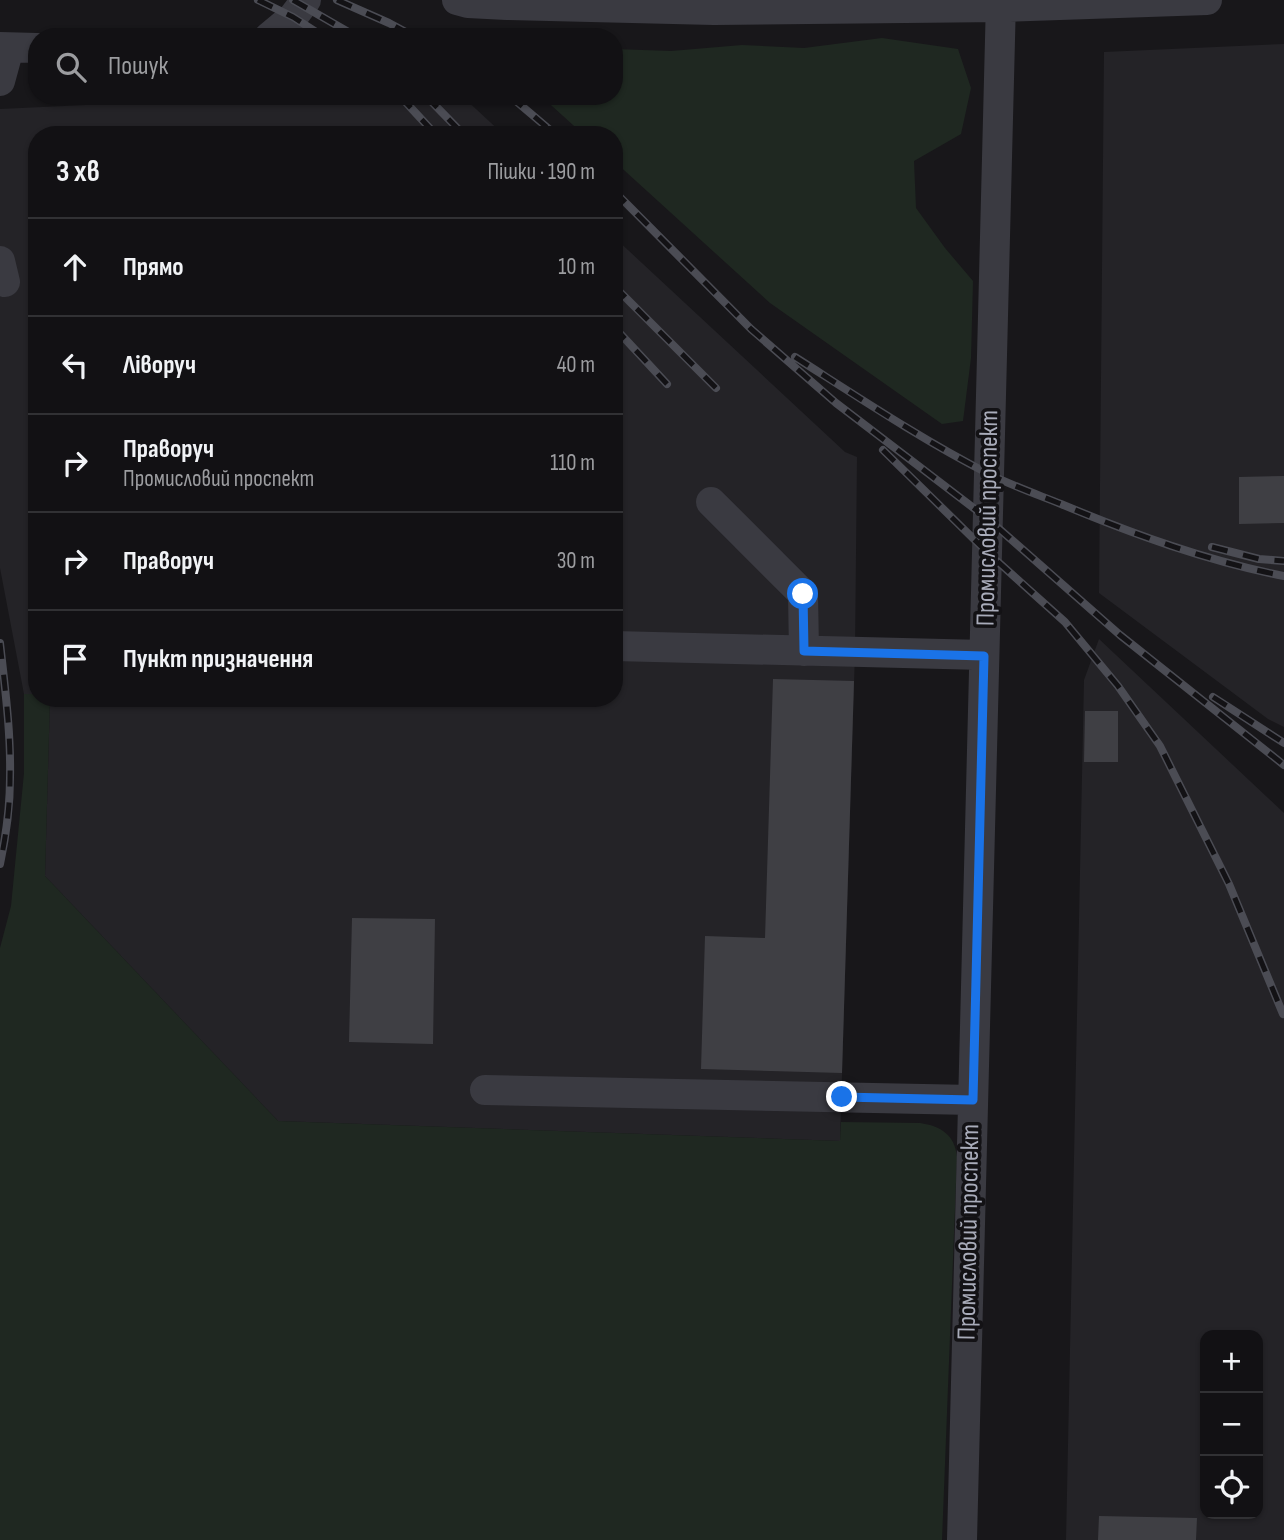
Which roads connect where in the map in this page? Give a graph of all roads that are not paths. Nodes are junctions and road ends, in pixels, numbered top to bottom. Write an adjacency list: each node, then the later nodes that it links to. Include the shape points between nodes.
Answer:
1 (306, 0): 5 (street)
2 (457, 0): 4 (street, via 714,10)
3 (1207, 0): 4 (street)
4 (1001, 4): 11 (street, Промисловий проспект)
5 (280, 28)
6 (15, 48): 7 (street)
7 (0, 81)
8 (711, 502): 10 (street, via 803,594)
9 (623, 646): 10 (street)
10 (804, 651): 11 (street)
11 (984, 656): 13 (street, Промисловий проспект)
12 (485, 1090): 13 (street)
13 (973, 1100): 14 (street, Промисловий проспект)
14 (962, 1540)

